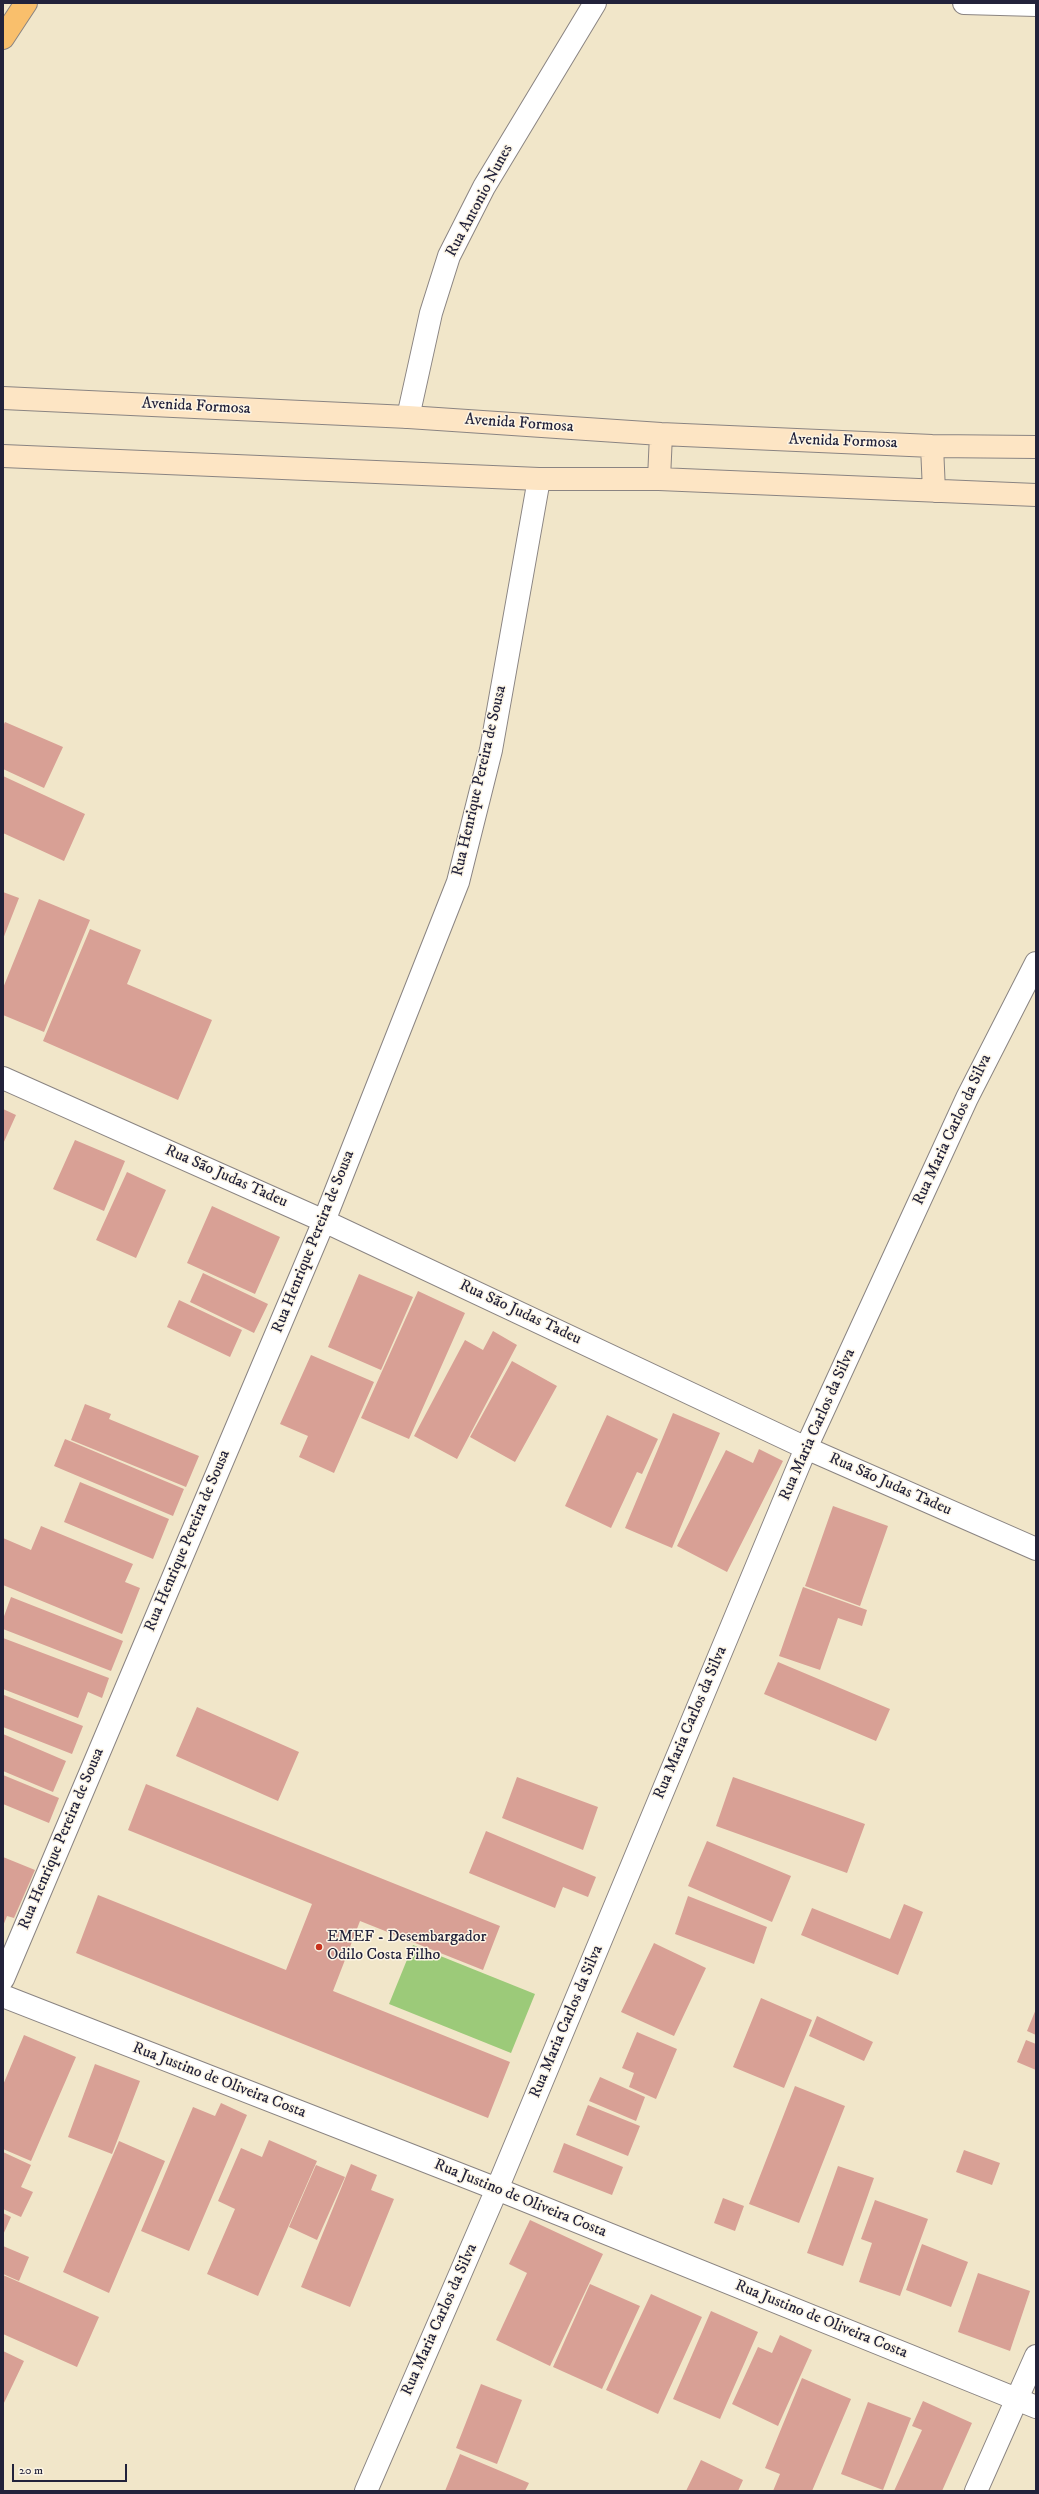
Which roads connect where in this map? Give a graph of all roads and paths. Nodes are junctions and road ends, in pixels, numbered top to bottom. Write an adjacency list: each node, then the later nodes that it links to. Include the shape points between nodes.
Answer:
1 (26, 3): 5 (main road)
2 (595, 3): 7 (street, Rua Antonio Nunes, via 484,187 449,256 431,313)
3 (964, 3): 4 (street)
4 (1036, 5)
5 (3, 38)
6 (3, 398): 7 (main road, Avenida Formosa)
7 (408, 417): 8 (main road, Avenida Formosa)
8 (661, 434): 9 (main road, Avenida Formosa); 13 (main road)
9 (932, 446): 10 (main road, Avenida Formosa); 14 (main road)
10 (1036, 447)
11 (3, 456): 12 (main road)
12 (538, 479): 13 (main road); 18 (street, Rua Henrique Pereira de Sousa, via 491,750 458,882)
13 (659, 479): 14 (main road)
14 (934, 491): 15 (main road)
15 (1036, 495)
16 (1036, 963): 19 (street, Rua Maria Carlos da Silva, via 967,1098)
17 (3, 1078): 18 (street, Rua São Judas Tadeu)
18 (324, 1221): 19 (street, Rua São Judas Tadeu); 21 (street, Rua Henrique Pereira de Sousa)
19 (806, 1448): 20 (street, Rua São Judas Tadeu); 23 (street, Rua Maria Carlos da Silva)
20 (1036, 1549)
21 (3, 1979)
22 (3, 1996): 23 (street, Rua Justino de Oliveira Costa)
23 (497, 2189): 25 (street, Rua Justino de Oliveira Costa); 26 (street, Rua Maria Carlos da Silva)
24 (1036, 2356): 25 (street)
25 (1027, 2403): 27 (street)
26 (366, 2491)
27 (976, 2491)

